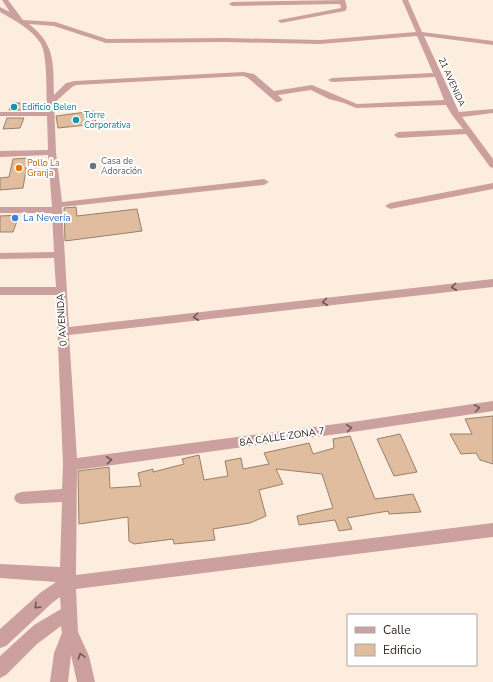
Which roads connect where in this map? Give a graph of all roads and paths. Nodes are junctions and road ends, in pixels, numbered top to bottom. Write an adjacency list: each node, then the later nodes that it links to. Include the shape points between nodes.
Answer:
1 (5, 0): 8 (street, 0 AVENIDA)
2 (405, 0): 9 (street, 21 AVENIDA)
3 (309, 1): 4 (street); 5 (street)
4 (342, 1): 10 (street, via 343,10 280,18)
5 (272, 2): 6 (street)
6 (232, 4)
7 (0, 9): 8 (street, 0 AVENIDA)
8 (21, 21): 10 (street, via 55,24 106,41 226,40); 17 (street, 0 AVENIDA, via 36,33 45,45 48,54)
9 (420, 34): 10 (street, via 351,41); 11 (street); 12 (street, 21 AVENIDA)
10 (284, 35)
11 (493, 43)
12 (438, 75): 13 (street); 16 (street, 21 AVENIDA)
13 (332, 80)
14 (272, 94): 15 (street); 16 (street, via 312,87 356,106); 17 (street, via 251,76 243,74 75,83 67,86)
15 (279, 100)
16 (449, 102): 20 (street, 21 AVENIDA)
17 (51, 108): 19 (street); 23 (street, 0 AVENIDA)
18 (493, 111): 20 (street)
19 (0, 114)
20 (456, 114): 21 (street, 21 AVENIDA)
21 (468, 131): 22 (street); 25 (street, 21 AVENIDA)
22 (398, 135)
23 (52, 152): 24 (street); 29 (street, 0 AVENIDA)
24 (0, 154)
25 (493, 165)
26 (264, 182): 29 (street)
27 (492, 187): 28 (street)
28 (390, 206)
29 (57, 208): 30 (street); 31 (street, 0 AVENIDA)
30 (0, 210)
31 (58, 255): 32 (street); 34 (street, 0 AVENIDA)
32 (0, 256)
33 (493, 283): 36 (street, one-way to 36)
34 (60, 291): 35 (street); 36 (street, 0 AVENIDA)
35 (0, 292)
36 (63, 332): 38 (street, 0 AVENIDA)
37 (493, 406): 38 (street, 8A CALLE ZONA 7, one-way to 37)
38 (70, 465): 39 (street, 0 AVENIDA)
39 (70, 495): 40 (street); 43 (street, 0 AVENIDA)
40 (21, 498)
41 (493, 530): 43 (street)
42 (0, 571): 43 (street)
43 (68, 579): 44 (street, 0 AVENIDA); 46 (street, one-way to 46)
44 (68, 614): 45 (street, 0 AVENIDA); 47 (street, via 30,638)
45 (70, 632): 48 (street, via 63,653); 49 (street, one-way to 45, via 80,651)
46 (0, 640)
47 (0, 669)
48 (59, 682)
49 (86, 682)

